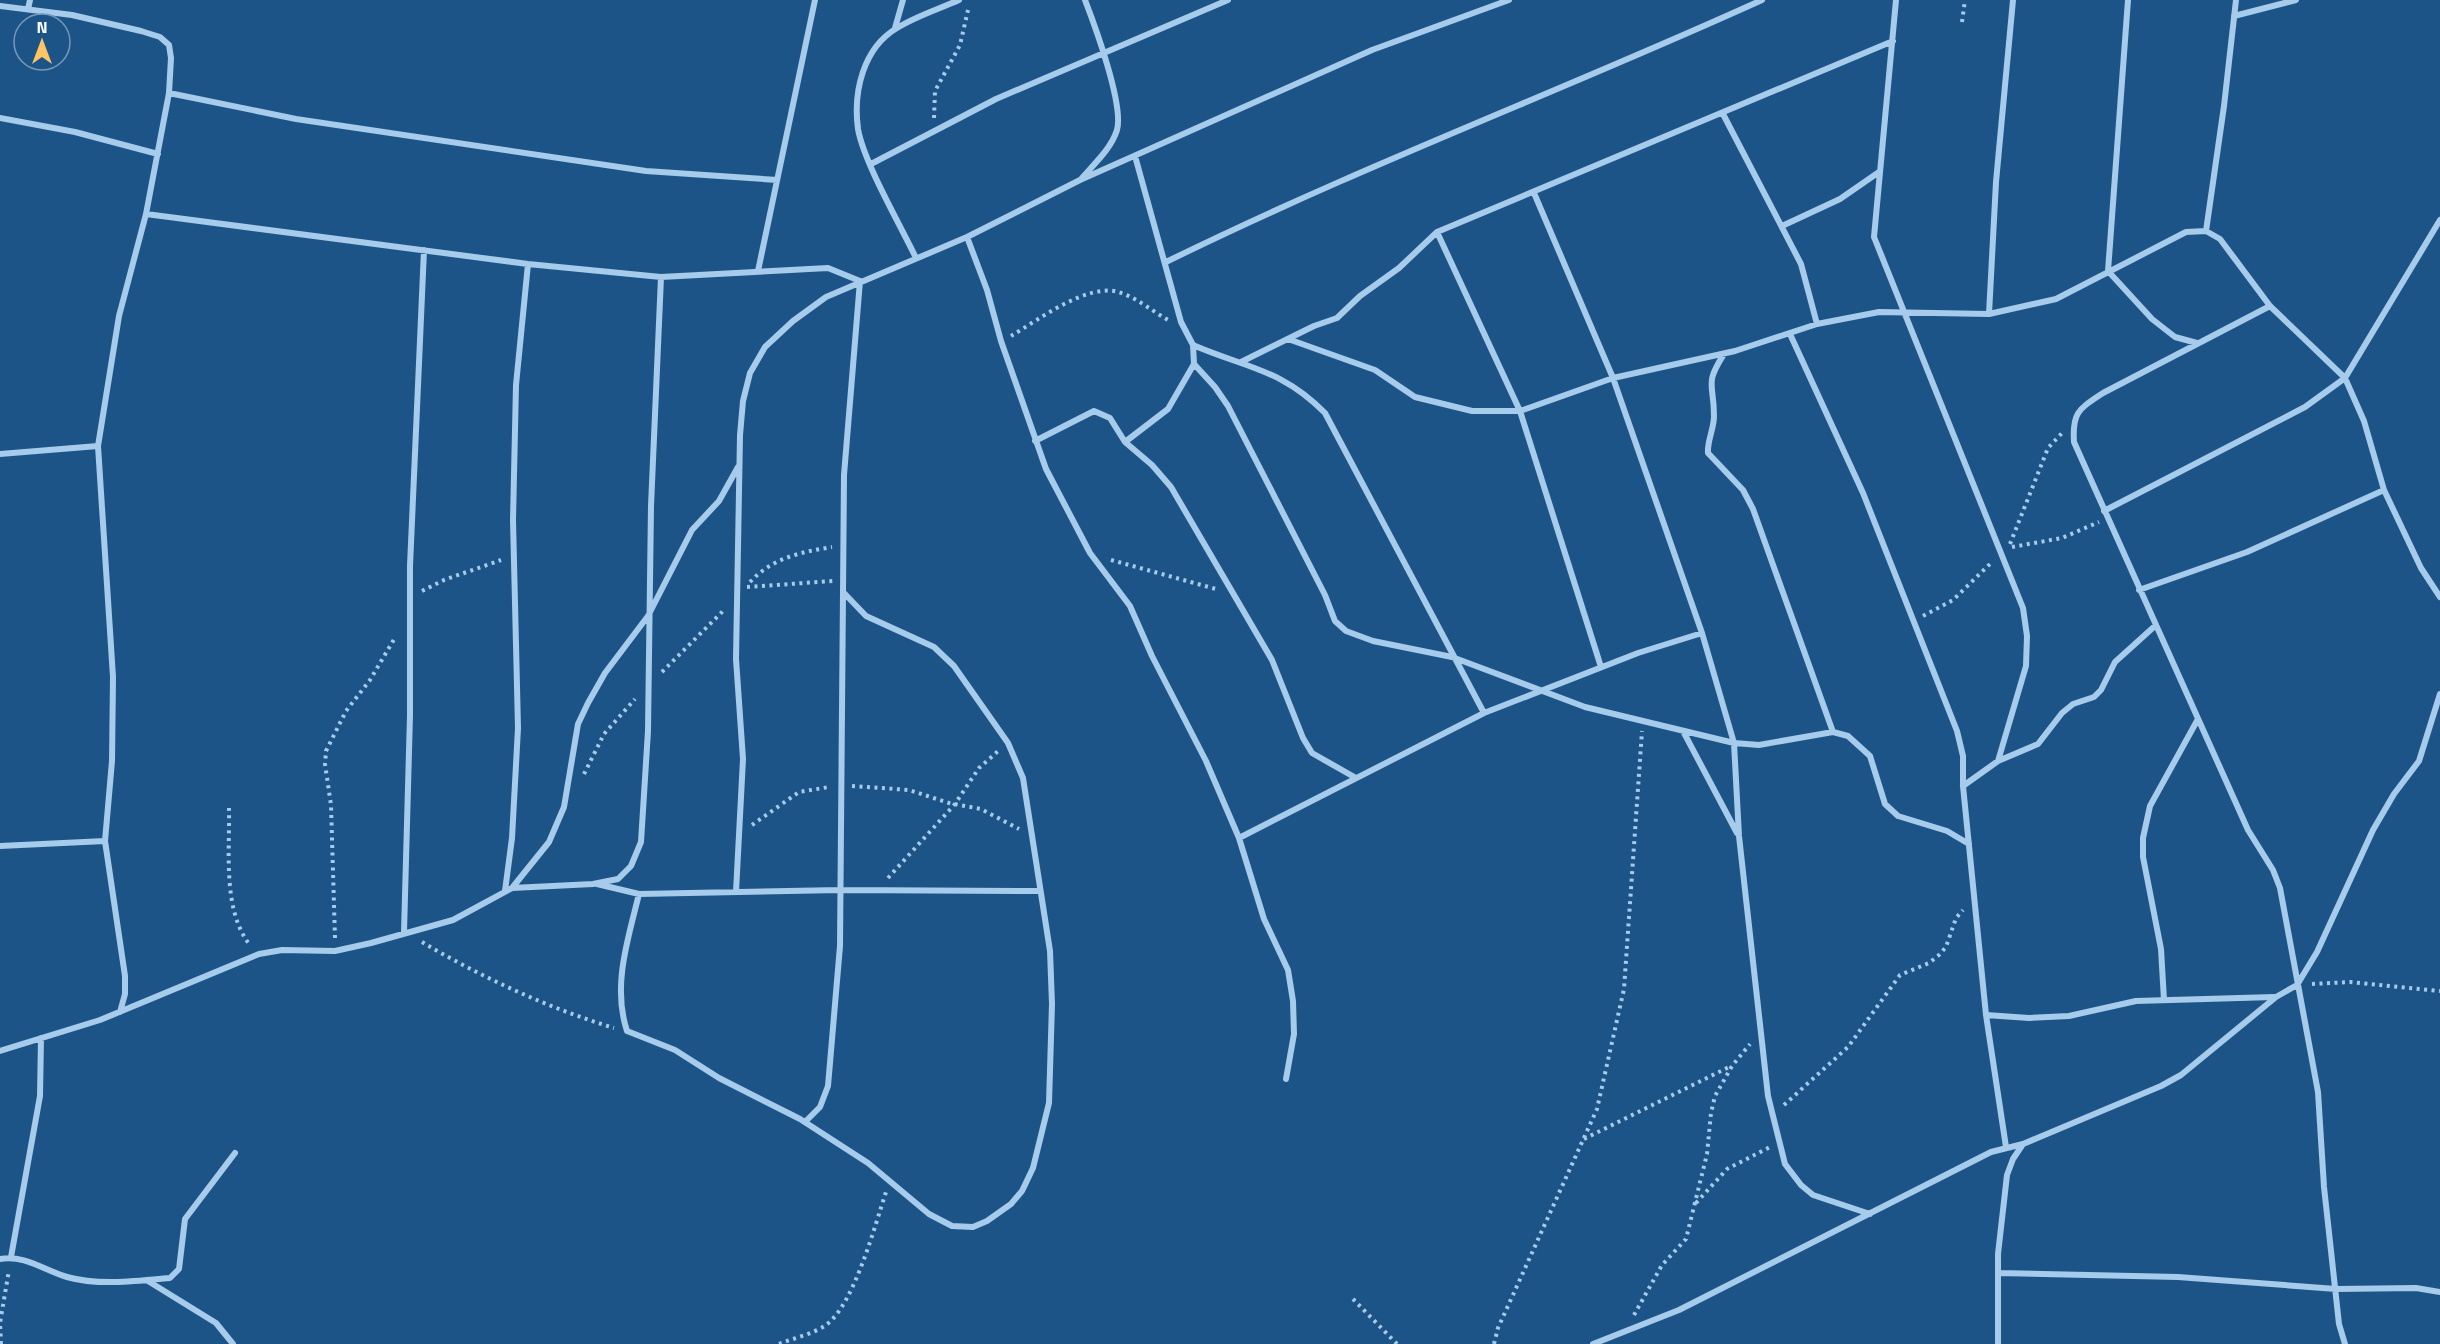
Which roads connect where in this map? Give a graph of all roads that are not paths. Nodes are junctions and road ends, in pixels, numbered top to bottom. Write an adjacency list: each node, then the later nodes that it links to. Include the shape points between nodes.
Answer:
1 (30, 0): 15 (street)
2 (815, 0): 27 (street)
3 (903, 0): 17 (street)
4 (959, 0): 17 (street)
5 (1085, 0): 19 (street)
6 (1228, 0): 19 (street)
7 (1509, 0): 24 (street, via 1372,50)
8 (1762, 0): 38 (street, via 1334,183)
9 (1896, 0): 18 (street)
10 (2013, 0): 46 (street, via 1996,182)
11 (2128, 0): 41 (street)
12 (2235, 0): 16 (street)
13 (2296, 0): 16 (street)
14 (0, 6): 15 (street)
15 (28, 9): 20 (street, via 72,15 160,37 169,45)
16 (2234, 16): 33 (street)
17 (895, 28): 25 (street, via 869,55 858,83 858,129)
18 (1893, 40): 21 (street); 26 (street)
19 (1103, 53): 25 (street, via 996,99); 28 (street, via 1117,128 1106,151)
20 (170, 93): 23 (street); 27 (street, via 296,119 646,171)
21 (1723, 114): 29 (street); 32 (street)
22 (0, 118): 23 (street, via 75,132)
23 (158, 154): 30 (street)
24 (1135, 156): 28 (street); 38 (street)
25 (871, 164): 37 (street)
26 (1879, 172): 32 (street, via 1840,199); 45 (street, via 1874,237)
27 (777, 180): 40 (street)
28 (1080, 180): 35 (street)
29 (1534, 193): 34 (street); 55 (street)
30 (146, 214): 36 (street); 60 (street, via 119,316)
31 (2440, 220): 56 (street)
32 (1782, 226): 47 (street, via 1801,264)
33 (2206, 231): 41 (street, via 2186,232); 44 (street, via 2220,239)
34 (1437, 232): 49 (street, via 1337,318); 57 (street)
35 (967, 237): 37 (street); 58 (street)
36 (424, 250): 39 (street); 94 (street, via 410,596)
37 (916, 258): 43 (street)
38 (1166, 262): 51 (street, via 1184,330)
39 (528, 264): 42 (street); 89 (street, via 516,386 518,728)
40 (758, 271): 42 (street); 43 (street, via 828,268)
41 (2108, 271): 46 (street, via 2056,299); 50 (street, via 2152,319 2175,337)
42 (661, 277): 68 (street)
43 (860, 281): 62 (street, via 826,297 765,347 750,373 743,401); 66 (street, via 844,475)
44 (2270, 306): 50 (street); 56 (street)
45 (1903, 312): 46 (street); 47 (street, via 1879,312); 80 (street, via 2023,608 2026,666)
46 (1989, 314)
47 (1817, 324): 48 (street)
48 (1790, 334): 52 (street); 82 (street, via 1863,492 1958,731)
49 (1288, 339): 53 (street); 57 (street, via 1375,370 1415,397 1472,411)
50 (2197, 344): 64 (street, via 2103,393 2081,407 2072,421 2074,442)
51 (1193, 345): 53 (street); 54 (street)
52 (1724, 354): 55 (street); 78 (street, via 1712,372 1709,386 1714,415 1708,453 1743,490 1753,509)
53 (1241, 362): 71 (street, via 1288,381 1325,413)
54 (1194, 364): 59 (street, via 1168,409); 71 (street, via 1228,406 1335,621 1346,632 1373,641)
55 (1613, 378): 57 (street); 70 (street)
56 (2345, 378): 63 (street, via 2364,421); 64 (street, via 2305,407)
57 (1520, 411): 72 (street)
58 (1035, 441): 59 (street, via 1094,411 1110,418); 84 (street, via 1090,553 1130,606)
59 (1125, 442): 81 (street, via 1171,488 1272,660 1312,753)
60 (98, 446): 61 (street); 85 (street, via 113,677 112,761)
61 (0, 454)
62 (739, 465): 68 (street, via 718,501 692,530); 92 (street, via 741,587 736,659 743,759)
63 (2384, 490): 65 (street, via 2247,552); 67 (street, via 2421,568)
64 (2104, 511): 65 (street)
65 (2139, 590): 69 (street)
66 (844, 593): 90 (street); 91 (street, via 866,616 934,647 954,666 1008,743 1023,778)
67 (2440, 597)
68 (648, 616): 88 (street, via 648,731 641,842 631,866 618,879); 89 (street, via 604,673 578,724 564,807 549,842)
69 (2156, 625): 76 (street); 80 (street, via 2115,662 2094,697 2073,704 2062,713 2038,744)
70 (1702, 633): 72 (street); 79 (street)
71 (1452, 657): 73 (street); 75 (street)
72 (1601, 667): 73 (street)
73 (1540, 691): 75 (street); 77 (street, via 1585,707)
74 (2440, 694): 95 (street, via 2419,761 2373,830 2317,952)
75 (1484, 713): 81 (street)
76 (2198, 719): 95 (street, via 2248,830 2280,888); 97 (street, via 2150,807 2143,838 2143,857 2161,949)
77 (1683, 731): 79 (street); 83 (street)
78 (1833, 732): 79 (street, via 1759,745); 86 (street, via 1848,736 1870,756 1885,804 1898,816 1947,831)
79 (1734, 742): 83 (street)
80 (1998, 761): 82 (street)
81 (1356, 778): 84 (street)
82 (1963, 786): 86 (street)
83 (1739, 836): 107 (street, via 1760,1032 1774,1127 1785,1164 1801,1185 1829,1202)
84 (1239, 838): 102 (street, via 1264,919 1288,970 1294,1034)
85 (105, 842): 87 (street); 98 (street, via 125,976)
86 (1969, 844): 99 (street)
87 (0, 846)
88 (593, 884): 89 (street); 93 (street)
89 (508, 889): 94 (street, via 453,920)
90 (840, 890): 91 (street); 92 (street); 103 (street, via 840,946 828,1086 820,1107)
91 (1040, 891): 103 (street, via 1051,972 1049,1103 1033,1168 1011,1204 987,1221 958,1228 929,1214 890,1180)
92 (736, 892): 93 (street)
93 (639, 894): 103 (street, via 621,975 621,1015 627,1031 675,1050 719,1078)
94 (404, 932): 98 (street, via 335,951 282,950 259,954)
95 (2297, 984): 96 (street); 112 (street, via 2318,1092)
96 (2276, 997): 97 (street); 104 (street, via 2181,1075)
97 (2164, 1000): 99 (street, via 2113,1004 2069,1016)
98 (120, 1012): 100 (street)
99 (1986, 1015): 105 (street)
100 (41, 1038): 101 (street); 108 (street, via 40,1096)
101 (0, 1051)
102 (1286, 1079)
103 (805, 1122)
104 (2023, 1144): 105 (street); 110 (street, via 2007,1175)
105 (2006, 1147): 107 (street)
106 (235, 1154): 111 (street, via 185,1219 177,1273 170,1278)
107 (1870, 1214): 115 (street, via 1679,1310)
108 (11, 1257): 109 (street); 111 (street, via 68,1277 109,1282)
109 (0, 1259)
110 (1998, 1273): 112 (street, via 2178,1277); 116 (street)
111 (146, 1280): 114 (street, via 216,1323)
112 (2336, 1289): 113 (street, via 2416,1288); 117 (street)
113 (2440, 1292)
114 (233, 1344)
115 (1593, 1344)
116 (1998, 1344)
117 (2345, 1344)

